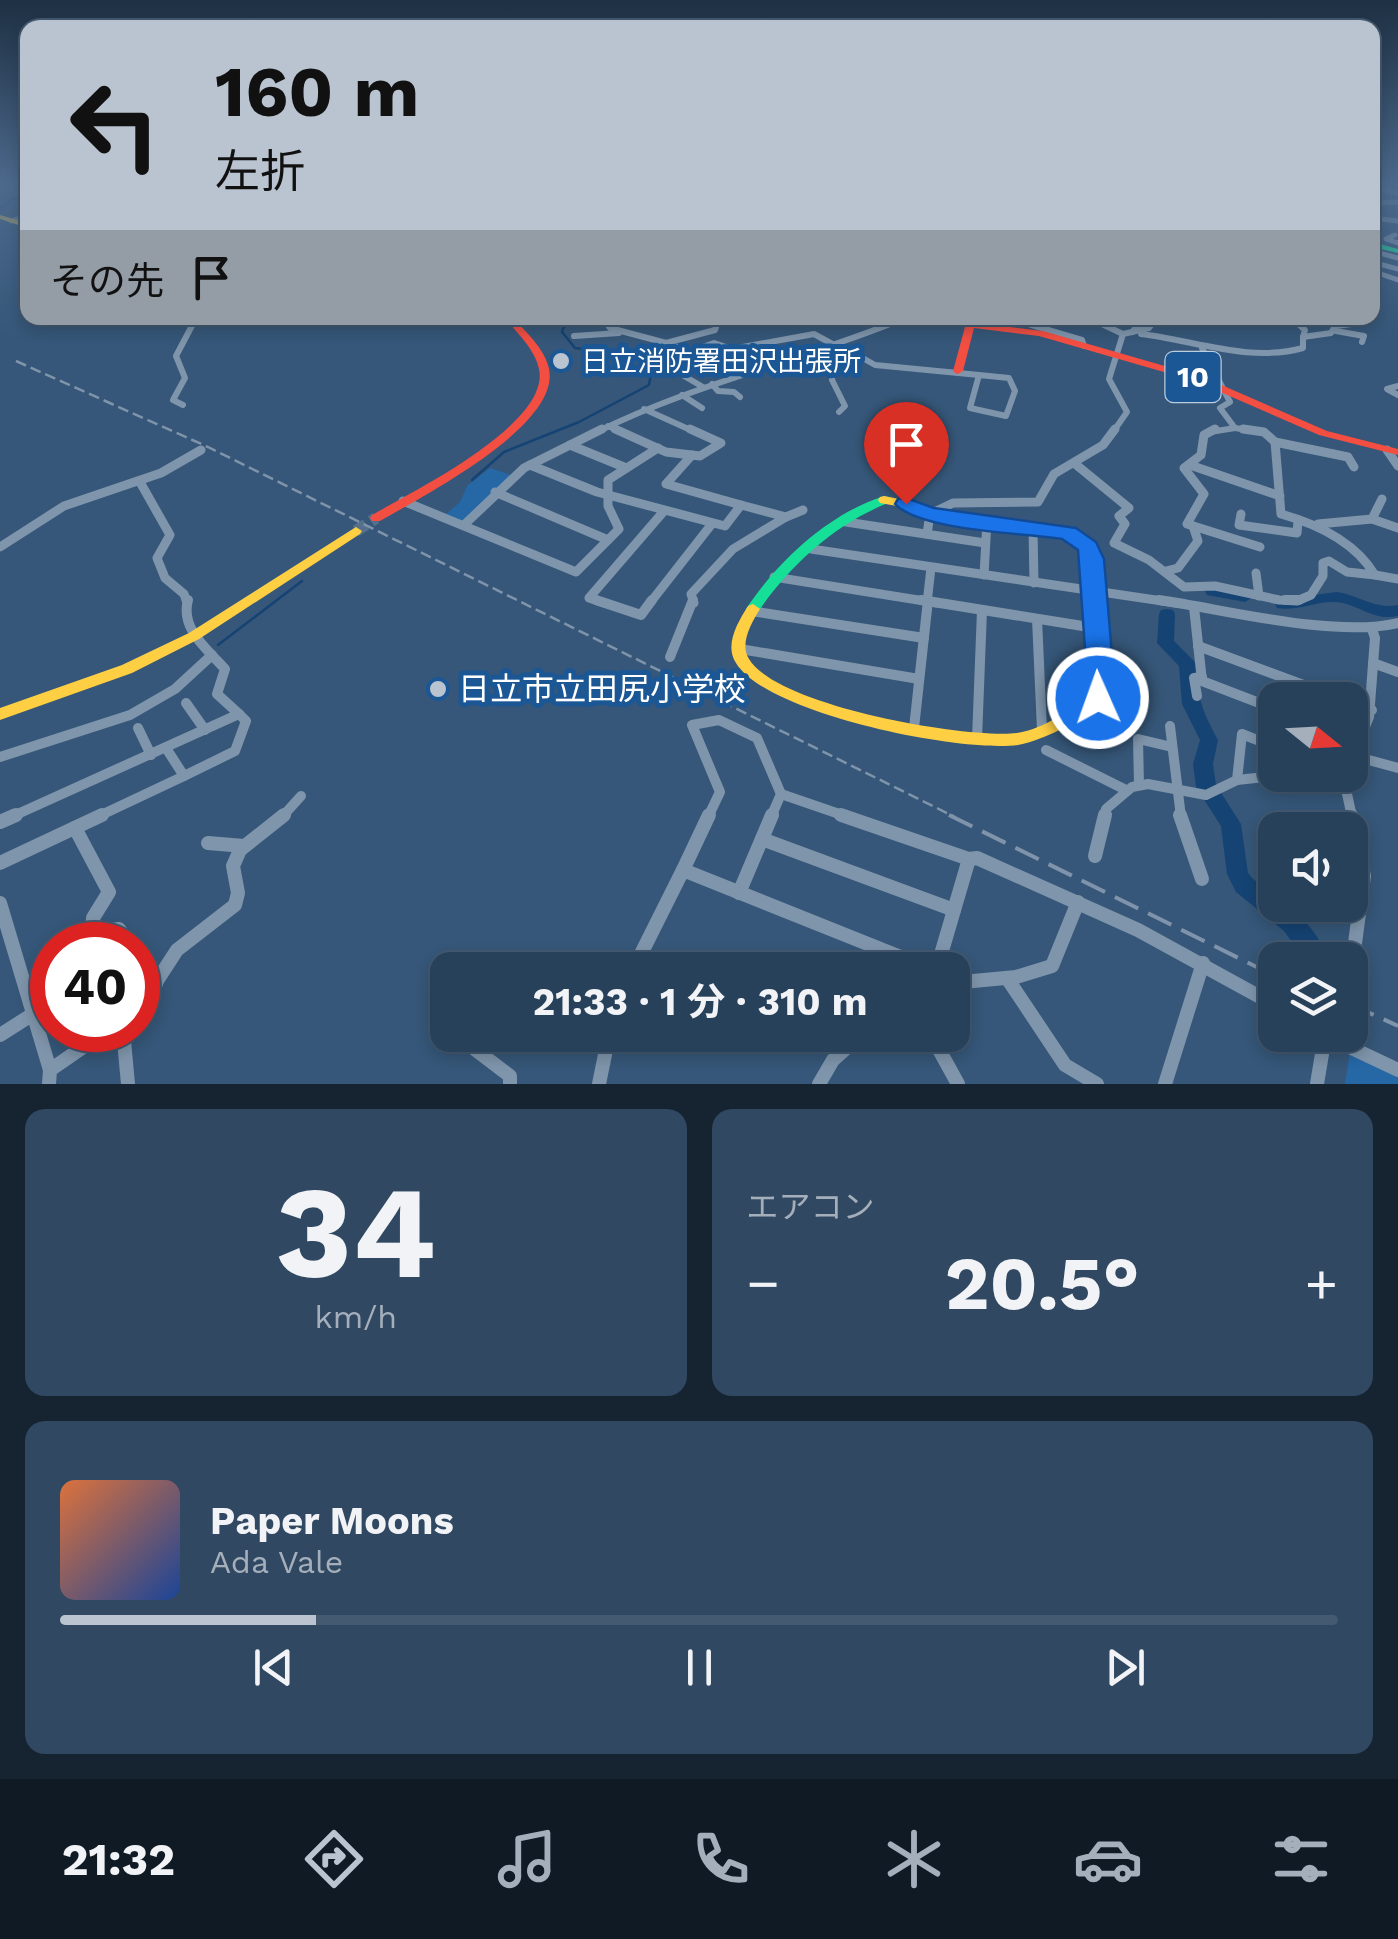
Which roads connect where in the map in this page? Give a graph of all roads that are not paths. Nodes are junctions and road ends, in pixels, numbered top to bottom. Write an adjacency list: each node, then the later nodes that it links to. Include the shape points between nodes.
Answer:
1 (1395, 235): 2 (street, via 1386,240)
2 (1398, 251)
3 (192, 325): 38 (street, via 176,356 185,378 173,400)
4 (513, 325): 63 (street, via 544,368 540,401 502,438)
5 (608, 325): 16 (street)
6 (717, 325): 21 (street)
7 (888, 325): 22 (street)
8 (970, 325): 23 (street, 10, via 1032,331); 28 (street)
9 (1032, 325): 23 (street)
10 (1105, 325): 17 (street)
11 (1137, 325): 17 (street)
12 (1151, 325): 17 (street)
13 (1300, 325): 19 (street)
14 (1344, 325): 15 (street)
15 (1334, 331): 19 (street); 20 (street, via 1358,333)
16 (621, 332): 18 (street); 21 (street)
17 (1127, 334): 24 (street); 26 (street)
18 (574, 336)
19 (1304, 337): 24 (street, via 1298,352)
20 (1362, 342)
21 (666, 343): 25 (street)
22 (838, 345): 25 (street, via 814,334 732,349 714,342); 28 (street, via 874,365); 31 (street); 41 (street, via 832,380 845,406)
23 (1084, 346): 26 (street, 10)
24 (1202, 348): 34 (street)
25 (690, 353): 27 (street); 31 (street)
26 (1114, 356): 34 (street, 10); 52 (street, via 1109,378 1127,412 1103,446)
27 (655, 369)
28 (958, 370): 29 (street)
29 (979, 374): 29 (street, via 970,408 1010,414 1015,391 1008,378)
30 (684, 376): 32 (street)
31 (735, 377): 32 (street)
32 (708, 385): 36 (street); 37 (street)
33 (1398, 386): 35 (street, via 1387,388)
34 (1224, 390): 43 (street, via 1230,402 1220,408); 44 (street, 10)
35 (1398, 395)
36 (682, 396): 39 (street); 40 (street)
37 (740, 397)
38 (183, 405)
39 (702, 408)
40 (644, 409): 42 (street); 51 (street, via 721,443)
41 (839, 412)
42 (608, 426): 46 (street); 47 (street)
43 (1235, 428): 45 (street, via 1264,432); 54 (street, via 1204,435 1202,455)
44 (1315, 430): 48 (street); 50 (street, 10)
45 (1274, 442): 48 (street); 61 (street)
46 (570, 445): 53 (street); 56 (street)
47 (658, 448): 51 (street); 56 (street)
48 (1314, 448): 57 (street, via 1348,457)
49 (201, 450): 58 (street)
50 (1392, 451): 55 (street)
51 (692, 455): 64 (street, via 666,484)
52 (1074, 463): 67 (street, via 1054,474 1038,502 953,503); 89 (street, via 1129,508 1119,516 1125,524 1114,544)
53 (530, 465): 59 (street); 60 (street)
54 (1190, 465): 61 (street); 78 (street, via 1184,472 1204,494 1187,524)
55 (1398, 466)
56 (624, 467): 60 (street, via 608,480)
57 (1354, 467)
58 (140, 482): 86 (street, via 69,504); 108 (street, via 170,535 157,558 167,580 183,590)
59 (495, 492): 75 (street); 83 (street)
60 (606, 494): 66 (street); 83 (street, via 618,529)
61 (1280, 496): 73 (street, via 1281,514)
62 (1382, 499): 71 (street)
63 (402, 500): 70 (street); 75 (street)
64 (741, 505): 69 (street); 76 (street, via 725,526)
65 (803, 510): 69 (street)
66 (664, 511): 76 (street); 76 (street, via 588,598 640,615)
67 (930, 514): 72 (street); 74 (street, via 884,500); 82 (street)
68 (1241, 514): 73 (street, via 1239,525 1297,533)
69 (786, 517): 113 (street, via 753,530 718,559 691,594 682,641)
70 (376, 518)
71 (1372, 519): 77 (street); 80 (street)
72 (987, 521): 79 (street); 84 (street)
73 (1298, 521): 77 (street)
74 (846, 522): 82 (street); 87 (street)
75 (466, 524): 83 (street, via 576,572)
76 (712, 524)
77 (1317, 524): 91 (street)
78 (1193, 526): 85 (street); 89 (street, via 1198,541 1178,568)
79 (1033, 528): 95 (street); 97 (street, via 1068,533 1088,547)
80 (1398, 528)
81 (356, 531): 108 (street)
82 (926, 534): 84 (street)
83 (608, 540)
84 (985, 543): 92 (street)
85 (1260, 547)
86 (0, 548)
87 (810, 549): 88 (street); 93 (street)
88 (932, 568): 92 (street); 99 (street)
89 (1166, 571): 96 (street)
90 (1256, 573): 98 (street)
91 (1375, 574): 94 (street); 98 (street, via 1347,572 1329,561 1312,595 1297,601)
92 (984, 575): 95 (street)
93 (774, 577): 99 (street); 103 (street)
94 (1398, 579)
95 (1034, 583): 97 (street)
96 (1184, 587): 98 (street); 100 (street)
97 (1093, 592): 100 (street); 106 (street)
98 (1260, 596)
99 (928, 602): 102 (street); 109 (street)
100 (1178, 604): 101 (street)
101 (1194, 607): 107 (street); 110 (street)
102 (982, 610): 104 (street); 132 (street)
103 (751, 611): 109 (street); 111 (street)
104 (1037, 619): 106 (street); 131 (street)
105 (1398, 623): 107 (street)
106 (1095, 628): 131 (street, via 1100,695)
107 (1372, 629): 114 (street)
108 (194, 636): 112 (street); 124 (street, via 127,669)
109 (924, 638): 117 (street)
110 (1198, 646): 116 (street); 118 (street)
111 (740, 649): 117 (street); 129 (street, via 746,669 797,698)
112 (212, 655): 125 (street, via 225,669 217,694); 138 (street, via 191,679 104,726)
113 (670, 657)
114 (1373, 663): 115 (street); 123 (street)
115 (1398, 672)
116 (1202, 676): 119 (street, via 1194,678); 120 (street)
117 (919, 679): 129 (street)
118 (1296, 682)
119 (1197, 696)
120 (1258, 702)
121 (186, 703): 130 (street)
122 (1368, 709): 123 (street)
123 (1372, 710): 126 (street)
124 (0, 714)
125 (239, 714): 130 (street); 141 (street, via 246,721 235,751)
126 (1368, 718)
127 (1170, 726): 134 (street)
128 (138, 728): 137 (street)
129 (914, 728): 132 (street)
130 (204, 730): 135 (street)
131 (1042, 730): 132 (street, via 1013,740)
132 (977, 738)
133 (1258, 740): 143 (street, via 1242,734)
134 (1172, 746): 144 (street, via 1138,739); 145 (street)
135 (166, 748): 137 (street); 141 (street)
136 (1046, 750): 144 (street)
137 (150, 755): 149 (street)
138 (0, 757)
139 (1368, 762): 140 (street)
140 (1398, 768)
141 (184, 776): 150 (street)
142 (1258, 778): 143 (street)
143 (1236, 780): 145 (street, via 1210,794)
144 (1132, 787): 145 (street); 154 (street, via 1106,808)
145 (1176, 788): 158 (street)
146 (1347, 792): 164 (street, via 1364,876)
147 (781, 794): 151 (street); 155 (street); 157 (street, via 757,738 720,720 692,726 720,792)
148 (301, 796): 153 (street)
149 (0, 822)
150 (75, 828): 156 (street); 163 (street, via 109,892)
151 (762, 839): 159 (street); 162 (street)
152 (208, 843): 153 (street)
153 (244, 846): 167 (street, via 234,866 235,905 178,950)
154 (1095, 856)
155 (969, 858): 160 (street); 162 (street)
156 (0, 864)
157 (684, 870): 159 (street); 165 (street)
158 (1202, 879)
159 (739, 892): 162 (street, via 937,968)
160 (1078, 902): 166 (street); 168 (street, via 1052,966)
161 (0, 903): 171 (street)
162 (954, 910)
163 (93, 922)
164 (1355, 942)
165 (642, 952)
166 (1203, 963): 170 (street); 191 (street)
167 (160, 978)
168 (1007, 978): 169 (street); 190 (street, via 1065,1065)
169 (970, 982)
170 (1258, 996)
171 (30, 1009)
172 (30, 1017): 173 (street)
173 (0, 1034)
174 (43, 1052): 184 (street)
175 (81, 1052): 184 (street)
176 (125, 1052): 185 (street)
177 (478, 1052): 186 (street, via 510,1076)
178 (606, 1052): 187 (street)
179 (842, 1052): 188 (street)
180 (941, 1052): 189 (street)
181 (1328, 1052): 192 (street)
182 (1360, 1052): 183 (street)
183 (1398, 1070)
184 (50, 1077)
185 (128, 1084)
186 (510, 1084)
187 (599, 1084)
188 (819, 1084)
189 (958, 1084)
190 (1097, 1084)
191 (1166, 1084)
192 (1317, 1084)

